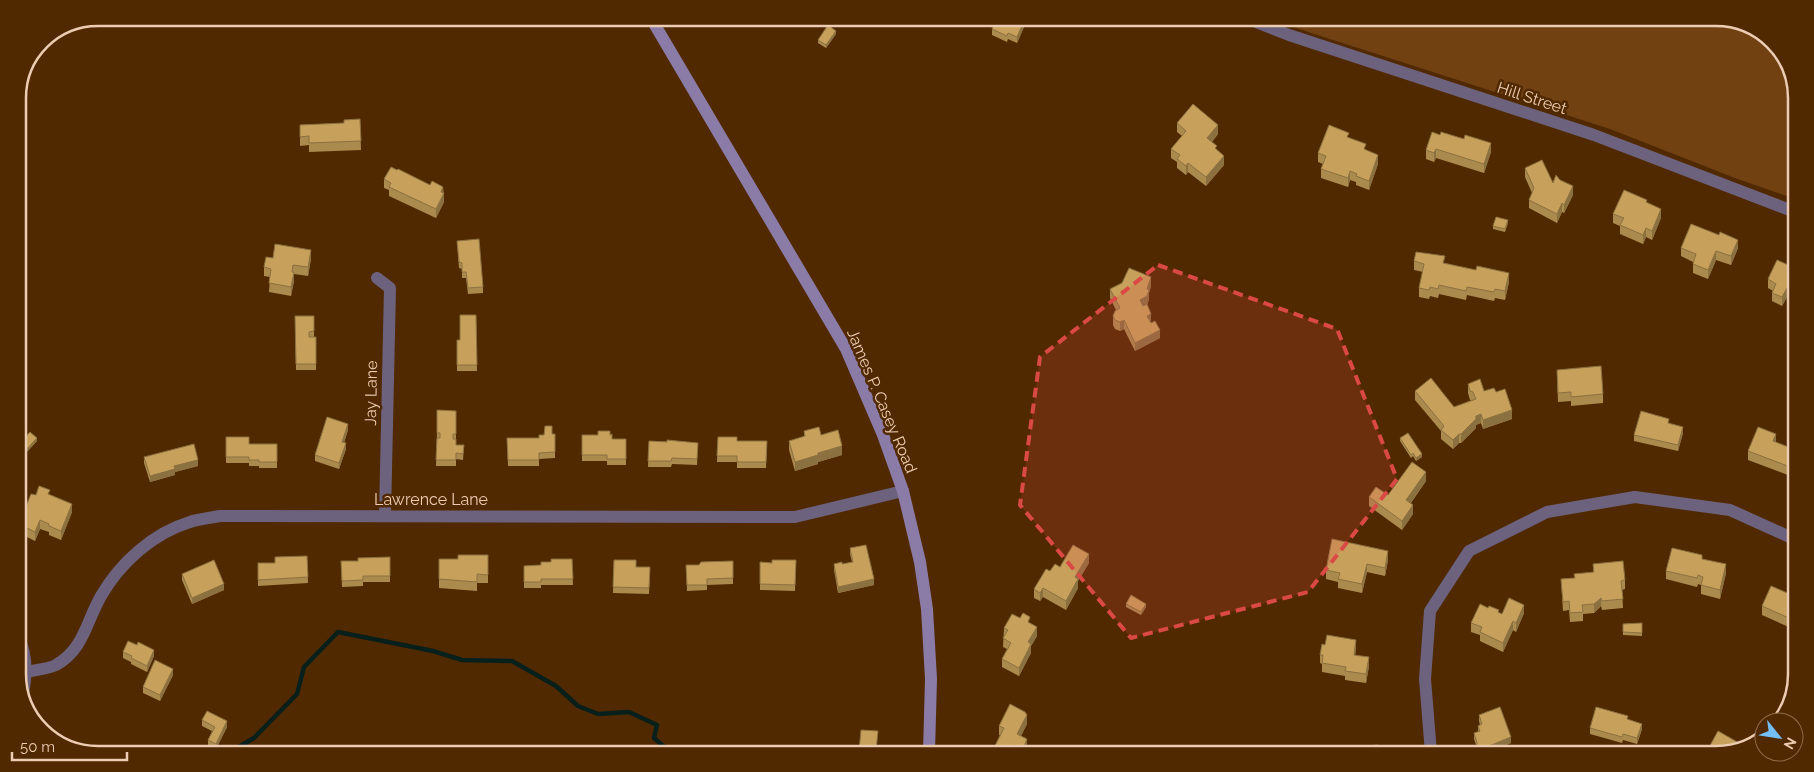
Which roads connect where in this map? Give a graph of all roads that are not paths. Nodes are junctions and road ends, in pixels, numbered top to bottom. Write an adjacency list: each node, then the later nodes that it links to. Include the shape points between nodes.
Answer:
1 (656, 26): 5 (main road, James P. Casey Road, via 846,349)
2 (1266, 26): 3 (street, Hill Street, via 1594,135)
3 (1788, 209)
4 (377, 278): 6 (street, Jay Lane, via 390,288)
5 (903, 491): 6 (street, Lawrence Lane, via 795,517); 9 (main road, James P. Casey Road, via 920,562 927,609 931,679)
6 (385, 515): 8 (street, Lawrence Lane, via 220,516 169,530 144,546 121,569 101,596 76,648 55,666)
7 (1788, 536): 10 (street, via 1730,510 1635,497 1547,512 1469,551 1430,611 1425,679)
8 (26, 672)
9 (929, 746)
10 (1430, 746)

